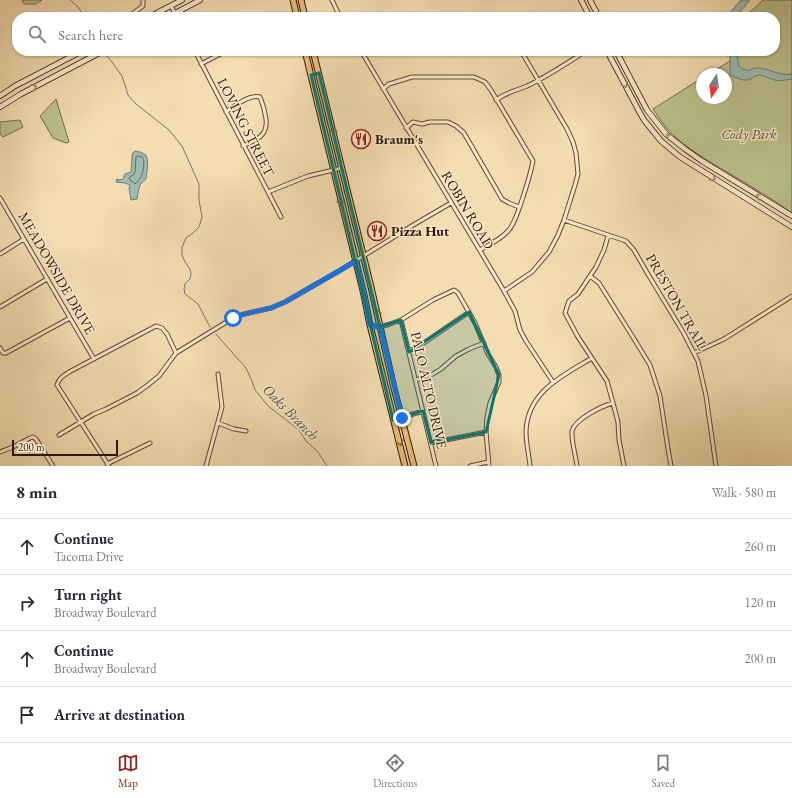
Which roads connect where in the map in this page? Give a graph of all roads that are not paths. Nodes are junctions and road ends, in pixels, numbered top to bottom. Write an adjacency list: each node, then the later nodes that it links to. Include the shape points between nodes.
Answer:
1 (143, 0): 10 (street, via 143,6)
2 (182, 0): 9 (main road)
3 (200, 0): 13 (main road)
4 (293, 0): 14 (main road)
5 (301, 0): 15 (main road)
6 (332, 0): 16 (street)
7 (581, 0): 17 (main road)
8 (590, 0): 18 (main road)
9 (171, 6): 11 (main road); 12 (street)
10 (135, 12)
11 (159, 12)
12 (174, 12)
13 (181, 12)
14 (296, 12)
15 (304, 12)
16 (338, 12)
17 (587, 12)
18 (596, 12)
19 (72, 56): 31 (main road)
20 (94, 56): 34 (main road)
21 (197, 56): 30 (street, LOVING STREET)
22 (216, 56): 30 (street)
23 (306, 56): 33 (main road)
24 (315, 56): 32 (main road)
25 (364, 56): 36 (street, ROBIN ROAD)
26 (524, 56): 35 (street)
27 (578, 56): 35 (street)
28 (610, 56): 40 (main road, one-way to 40)
29 (619, 56): 39 (main road)
30 (201, 64): 42 (street, LOVING STREET)
31 (45, 70): 34 (main road); 37 (main road)
32 (319, 73): 33 (main road); 47 (main road, one-way to 32)
33 (311, 75): 48 (main road)
34 (50, 79): 41 (main road, one-way to 34)
35 (538, 80): 38 (street); 55 (street, via 567,129 576,153 578,174)
36 (383, 89): 38 (street, via 389,84 412,77 474,77 485,82); 43 (street, ROBIN ROAD)
37 (0, 96)
38 (496, 100): 52 (street, via 533,161)
39 (642, 100): 40 (main road); 45 (main road, one-way to 39, via 666,134)
40 (635, 104): 46 (main road, via 661,141)
41 (0, 107)
42 (226, 112): 44 (street, LOVING STREET); 44 (street, via 255,96 260,97 267,126 264,133)
43 (406, 128): 51 (street, ROBIN ROAD); 52 (street, via 413,122 448,122 456,126 464,133 502,199)
44 (244, 146): 49 (street, LOVING STREET)
45 (685, 149): 46 (main road); 53 (main road, one-way to 45)
46 (680, 157): 56 (main road, one-way to 56)
47 (342, 168): 48 (street); 61 (main road)
48 (334, 170): 49 (street, via 308,176); 62 (main road, one-way to 62)
49 (268, 192): 54 (street, LOVING STREET)
50 (0, 198): 58 (street, MEADOWSIDE DRIVE)
51 (451, 203): 59 (street, ROBIN ROAD); 61 (street)
52 (519, 207): 59 (street, via 508,231)
53 (792, 216)
54 (281, 217)
55 (564, 220): 57 (street, PRESTON TRAIL); 65 (street, via 549,252 532,272)
56 (792, 227)
57 (608, 236): 63 (street, via 604,250); 76 (street, PRESTON TRAIL, via 626,241 634,250)
58 (24, 239): 60 (street); 64 (street, MEADOWSIDE DRIVE)
59 (480, 250): 65 (street, ROBIN ROAD)
60 (0, 254)
61 (363, 256): 62 (street); 72 (main road, one-way to 61)
62 (356, 261): 71 (main road); 77 (street, via 285,302 233,318)
63 (590, 276): 78 (street, via 578,294 569,300 565,313); 107 (street, via 599,283 650,365 660,396)
64 (47, 279): 67 (street); 69 (street, MEADOWSIDE DRIVE)
65 (504, 291): 82 (street, ROBIN ROAD, via 515,311 520,330)
66 (792, 296): 76 (street, via 725,338)
67 (0, 307)
68 (469, 312): 70 (street, via 454,290); 73 (street); 75 (street, via 415,349)
69 (70, 318): 74 (street, via 6,353); 79 (street, MEADOWSIDE DRIVE)
70 (401, 320): 72 (street); 75 (street, PALO ALTO DRIVE)
71 (370, 325): 72 (street); 86 (main road)
72 (380, 326): 85 (main road)
73 (484, 343): 81 (street, via 456,356 433,374); 90 (street, via 499,375 499,382 490,403)
74 (0, 348)
75 (409, 350): 81 (street, PALO ALTO DRIVE)
76 (694, 352): 108 (street, PRESTON TRAIL, via 706,396)
77 (176, 353): 79 (street, via 167,334 156,326); 87 (street, via 160,376 137,393)
78 (592, 358): 82 (street); 83 (street, via 606,381)
79 (94, 359): 87 (street, via 58,381)
80 (218, 374): 88 (street, via 222,407)
81 (416, 380): 84 (street, PALO ALTO DRIVE)
82 (553, 382): 104 (street, via 538,397 528,421 526,432)
83 (613, 403): 105 (street, via 605,405 576,423 572,434); 106 (street)
84 (422, 411): 85 (street); 93 (street, PALO ALTO DRIVE)
85 (402, 418): 86 (street); 100 (main road)
86 (393, 420): 99 (main road, one-way to 99)
87 (80, 422): 91 (street); 96 (street)
88 (218, 423): 89 (street); 98 (street)
89 (246, 432)
90 (486, 432): 93 (street); 95 (street)
91 (59, 435)
92 (150, 443): 96 (street)
93 (431, 443): 101 (street, PALO ALTO DRIVE)
94 (0, 452): 97 (street, via 33,437)
95 (488, 462): 102 (street); 103 (street)
96 (108, 465)
97 (53, 466)
98 (206, 466)
99 (405, 466)
100 (414, 466)
101 (436, 466)
102 (470, 466)
103 (489, 466)
104 (530, 466)
105 (577, 466)
106 (624, 466)
107 (671, 466)
108 (716, 466)

